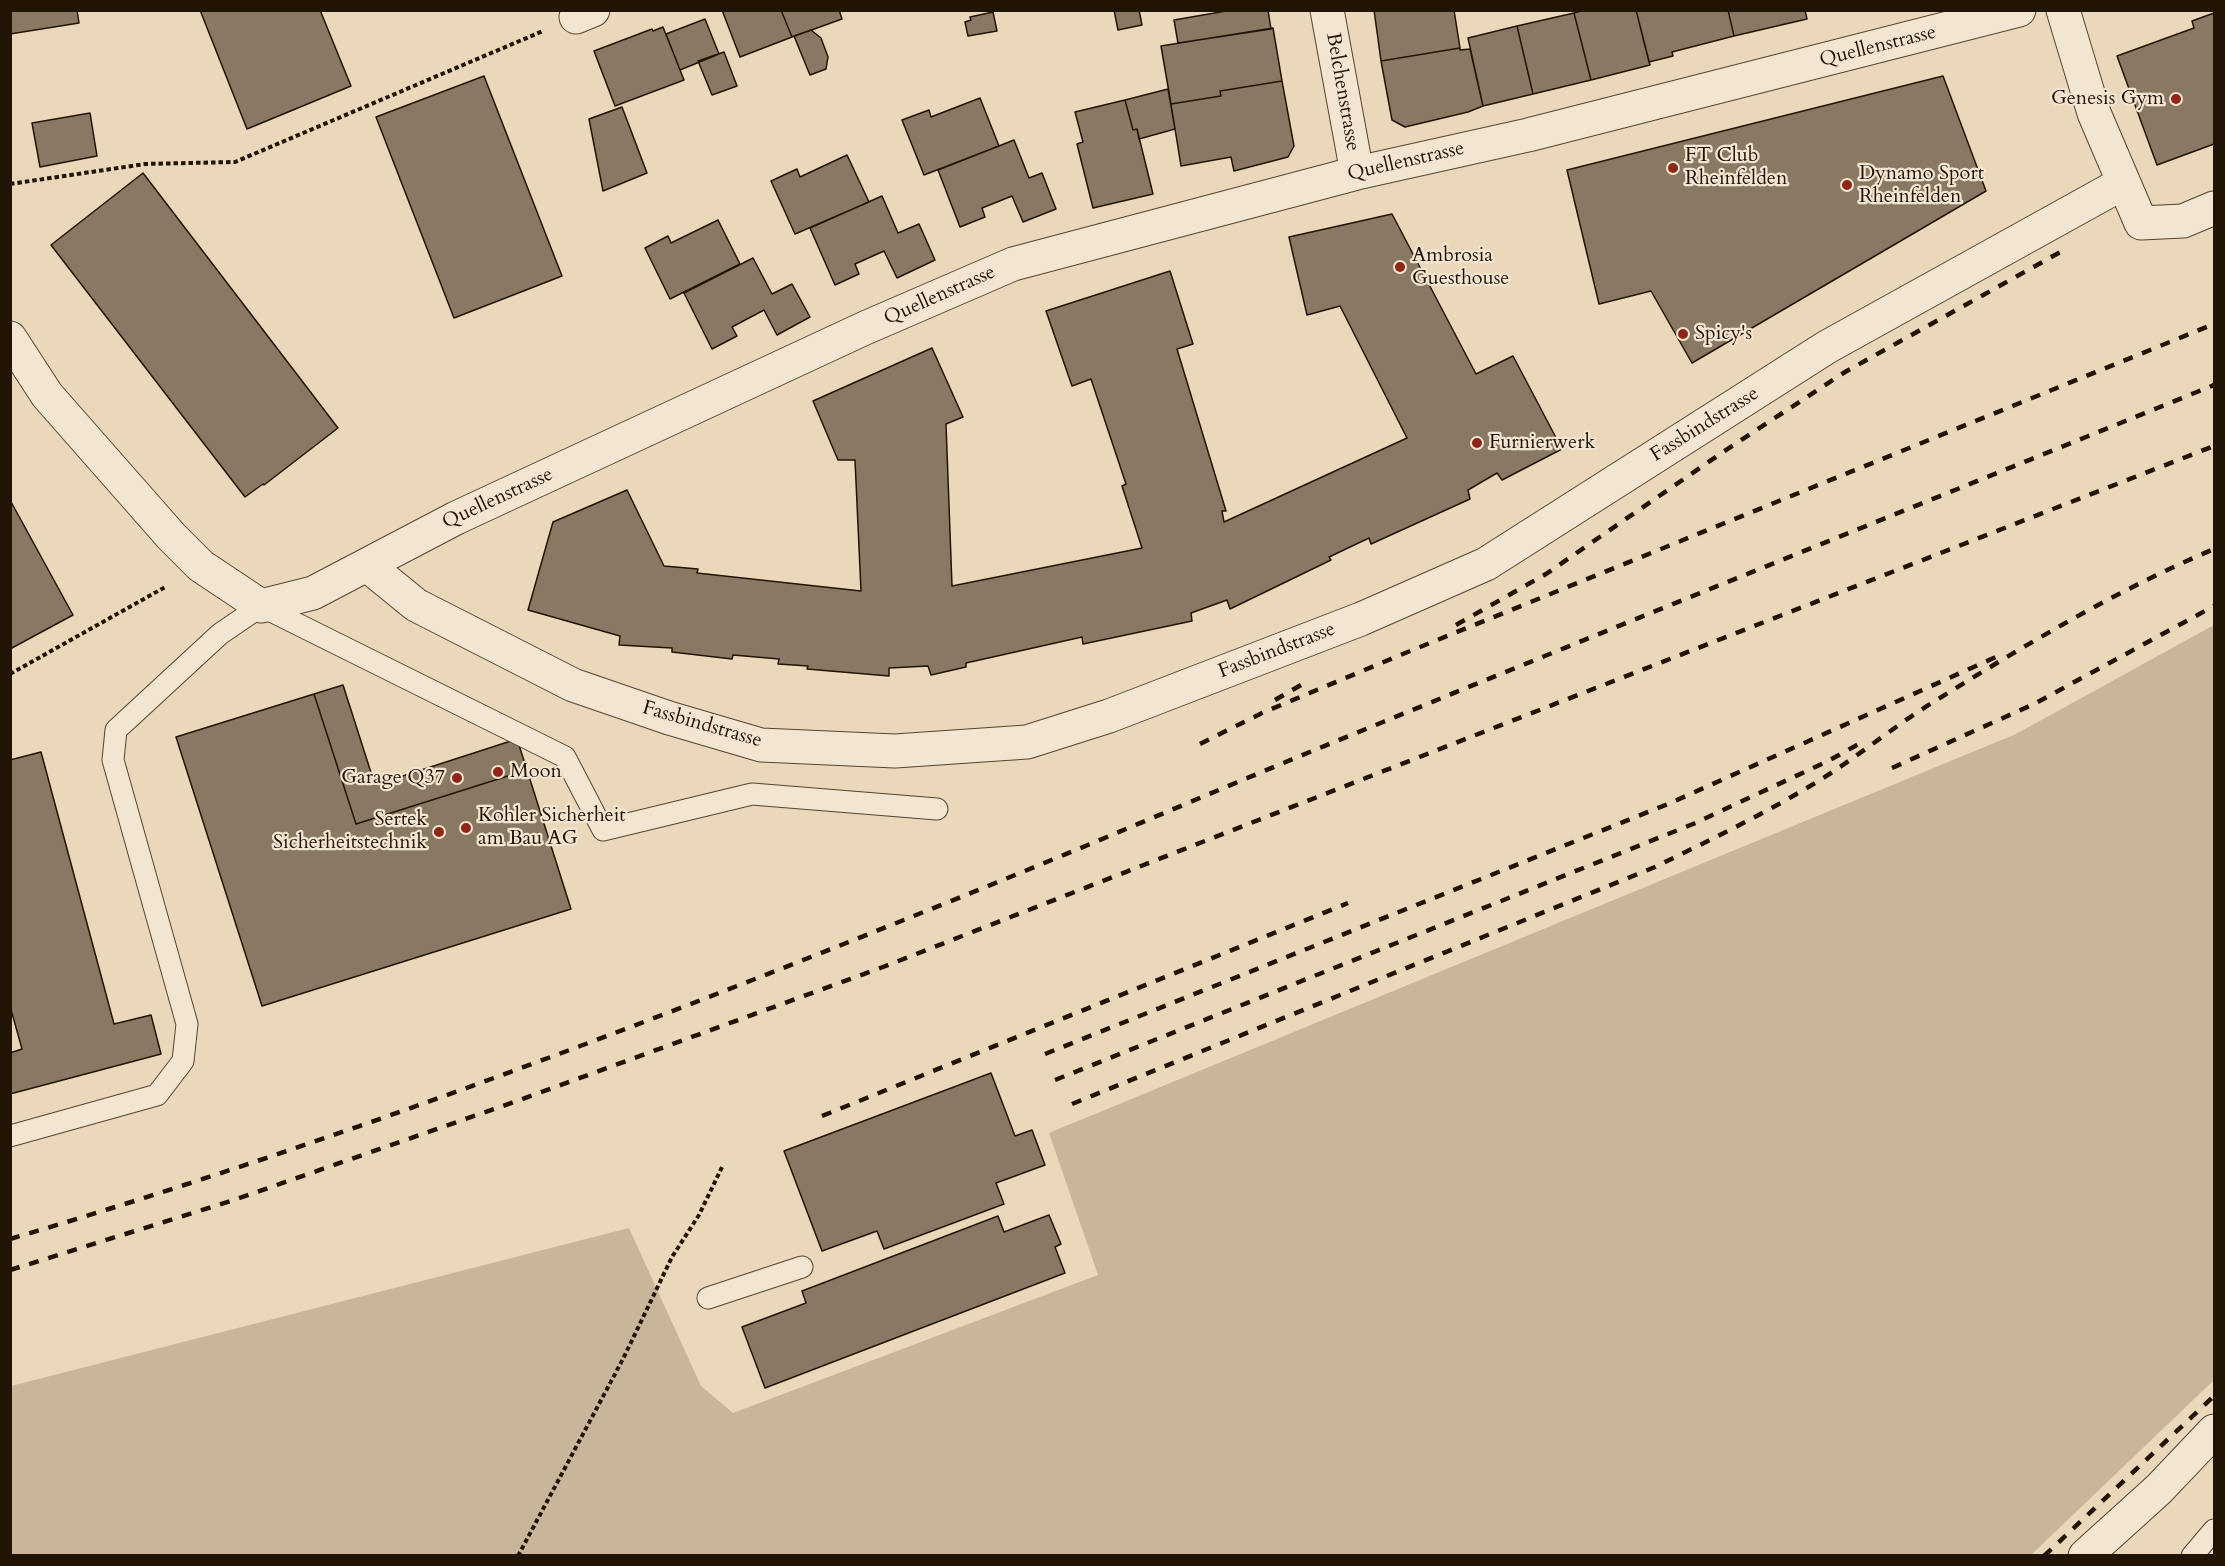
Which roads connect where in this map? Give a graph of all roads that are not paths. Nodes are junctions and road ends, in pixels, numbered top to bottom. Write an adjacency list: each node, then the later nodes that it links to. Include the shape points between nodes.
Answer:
1 (1326, 10): 4 (street, Belchenstrasse)
2 (2019, 10): 4 (street, Quellenstrasse, via 1528,135)
3 (2063, 10): 5 (street, via 2094,113)
4 (1356, 173): 8 (street, Quellenstrasse, via 1013,264 865,328 466,513)
5 (2123, 183): 6 (street, via 2141,223 2183,221); 8 (street, Fassbindstrasse, via 1827,347 1486,564 1350,623 1109,716 1027,742 895,751 761,745 573,685 416,605)
6 (2214, 208)
7 (10, 338): 9 (street, via 47,395 171,536 201,566)
8 (367, 565): 9 (street, Quellenstrasse, via 313,593)
9 (261, 606): 10 (lane, via 565,757 603,830 752,794); 11 (lane, via 220,634 116,730 113,760 187,1024 183,1060 157,1095)
10 (937, 809)
11 (10, 1136)
12 (802, 1267): 13 (lane)
13 (708, 1298)
14 (2214, 1431): 16 (street, via 2159,1489)
15 (2214, 1530): 17 (lane)
16 (2085, 1556)
17 (2192, 1556)

